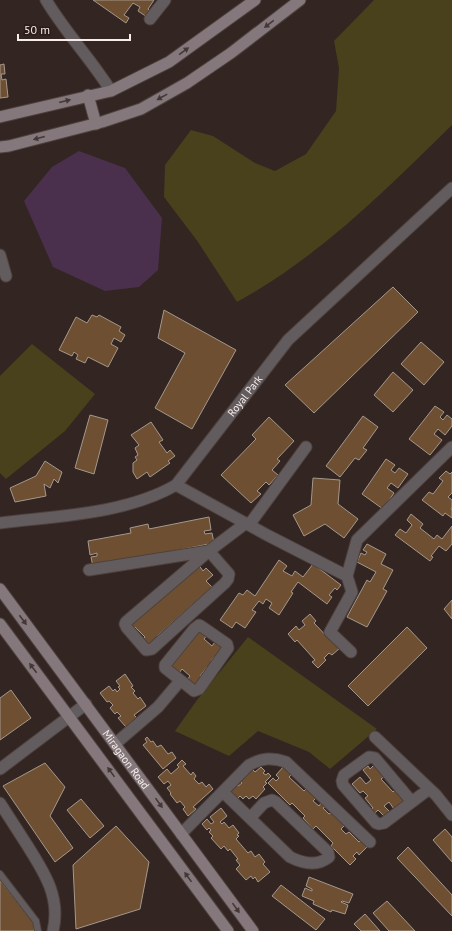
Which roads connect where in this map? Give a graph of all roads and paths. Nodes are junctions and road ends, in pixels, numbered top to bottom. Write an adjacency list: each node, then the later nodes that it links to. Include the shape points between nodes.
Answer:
1 (46, 0): 6 (street)
2 (165, 0): 5 (street)
3 (255, 0): 6 (main road, one-way to 3, via 169,62)
4 (300, 0): 9 (main road, one-way to 9, via 187,83 141,109)
5 (150, 19)
6 (111, 91): 7 (main road)
7 (88, 96): 8 (main road, one-way to 7); 9 (main road)
8 (0, 118)
9 (96, 124): 10 (main road, one-way to 10)
10 (0, 147)
11 (452, 188): 16 (street, Royal Park, via 288,340)
12 (0, 255): 13 (street)
13 (6, 276)
14 (306, 447): 18 (street)
15 (452, 447): 21 (street, via 357,540)
16 (176, 485): 17 (street, Royal Park, via 161,494 126,505); 18 (street)
17 (0, 523)
18 (248, 524): 19 (street); 21 (street)
19 (209, 551): 19 (street, via 228,574 228,579 152,649 146,650 127,628 126,622); 20 (street)
20 (89, 570)
21 (346, 576): 24 (street, via 352,592 330,632)
22 (0, 589): 26 (main road, Miragaon Road, one-way to 26)
23 (0, 624): 27 (main road, Miragaon Road, one-way to 23)
24 (351, 652)
25 (180, 681): 25 (street, via 165,668 165,665 196,626 201,626 227,644 228,650 196,690); 29 (street, via 158,707)
26 (86, 704): 27 (street); 29 (main road, Miragaon Road)
27 (70, 716): 30 (street); 42 (main road, Miragaon Road, one-way to 27)
28 (375, 737): 31 (street)
29 (115, 744): 37 (main road, Miragaon Road, one-way to 37)
30 (0, 769)
31 (429, 789): 33 (street); 35 (street)
32 (223, 792): 36 (street); 37 (street); 38 (street, via 258,760 279,759 286,762)
33 (412, 802): 33 (street, via 384,824 376,823 343,785 344,775 372,757)
34 (0, 803): 41 (street, via 46,875 53,897 56,920)
35 (452, 815)
36 (250, 818): 36 (street, via 290,857 303,863 319,862 329,856 328,852 272,800 264,803)
37 (181, 834): 43 (main road, Miragaon Road, one-way to 43)
38 (370, 842)
39 (0, 874): 40 (lane, via 36,921)
40 (38, 931)
41 (53, 931)
42 (228, 931)
43 (253, 931)

